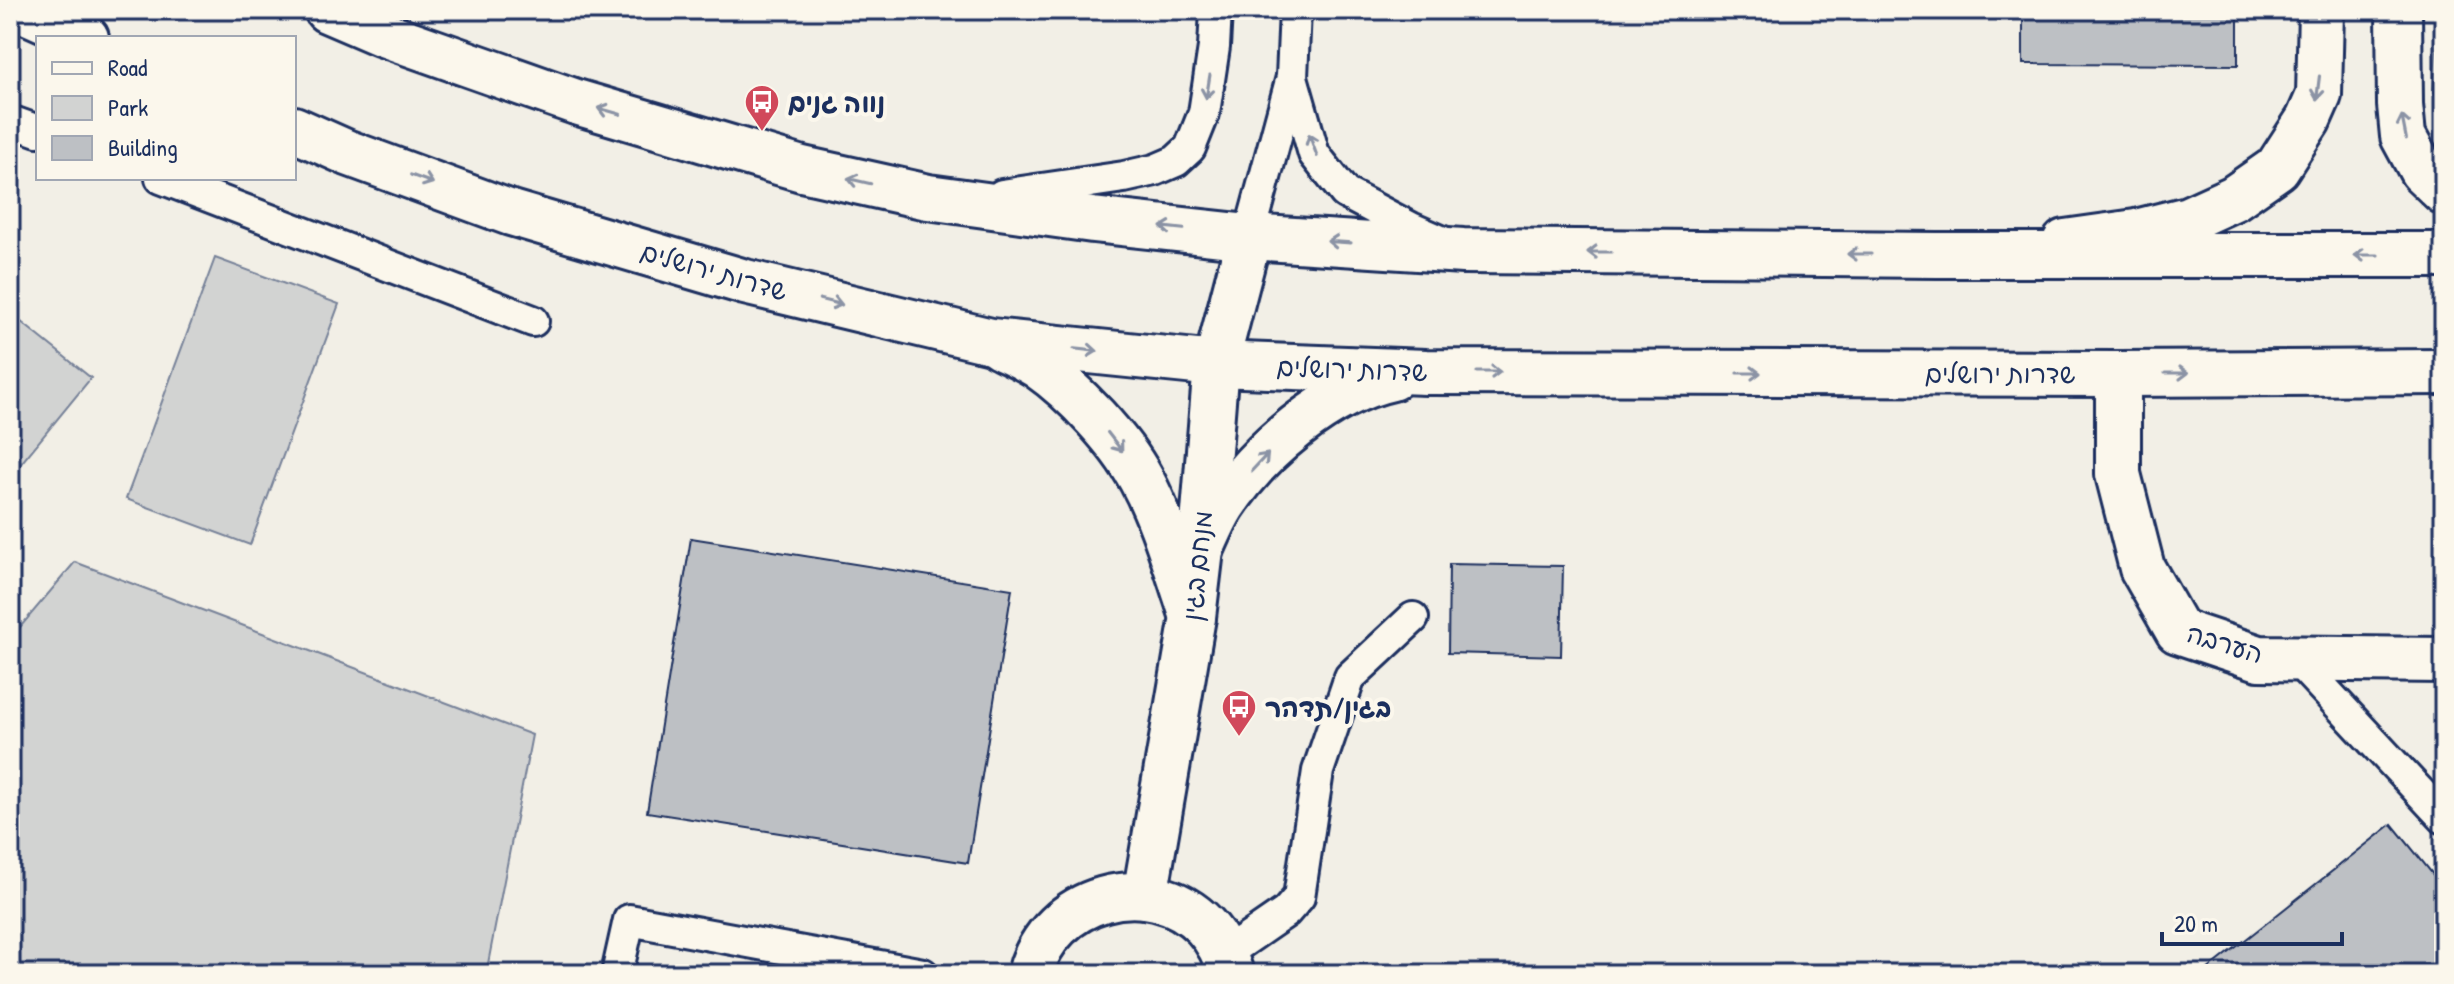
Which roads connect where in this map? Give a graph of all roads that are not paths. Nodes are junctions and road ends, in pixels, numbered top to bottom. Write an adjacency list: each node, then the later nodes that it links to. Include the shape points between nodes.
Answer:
1 (23, 10): 7 (main road)
2 (327, 10): 14 (main road, one-way to 2, via 802,169 576,102)
3 (1216, 10): 14 (lane, one-way to 14, via 1204,113 1190,148 1176,161 1124,177 1018,195)
4 (1295, 10): 8 (lane)
5 (2321, 10): 17 (main road, one-way to 17, via 2319,95 2292,147 2261,181 2188,219 2136,232)
6 (2399, 10): 13 (main road, one-way to 6, via 2422,171 2403,136)
7 (82, 36)
8 (1292, 77): 15 (lane); 16 (lane, one-way to 8, via 1345,193 1314,154)
9 (10, 121): 10 (lane)
10 (36, 130)
11 (296, 130): 20 (main road, שדרות ירושלים, one-way to 20, via 511,213 745,282)
12 (166, 180): 19 (lane)
13 (2444, 192)
14 (928, 197): 15 (main road, one-way to 14)
15 (1249, 237): 16 (main road, one-way to 15); 21 (main road, מנחם בגין)
16 (1463, 251): 17 (main road, one-way to 16)
17 (1937, 255): 18 (main road, one-way to 17)
18 (2444, 255)
19 (533, 321)
20 (991, 341): 21 (main road, שדרות ירושלים, one-way to 21); 26 (main road, one-way to 26, via 1038,367 1114,440 1155,509)
21 (1216, 364): 22 (main road, שדרות ירושלים); 25 (main road, מנחם בגין)
22 (1426, 372): 24 (main road, שדרות ירושלים, one-way to 24); 25 (main road, one-way to 22, via 1223,506 1286,435 1311,415 1377,382)
23 (2444, 372): 24 (main road, שדרות ירושלים, one-way to 23)
24 (2118, 374): 28 (main road, הערבה, via 2118,474 2142,568 2178,631 2259,658)
25 (1201, 550): 26 (main road, מנחם בגין)
26 (1193, 617): 31 (main road, מנחם בגין)
27 (1413, 618): 32 (lane, via 1350,677 1318,771 1299,897)
28 (2296, 659): 29 (main road, הערבה); 30 (lane)
29 (2444, 660)
30 (2444, 818)
31 (1145, 896): 32 (main road, via 1177,906 1205,926); 35 (main road, via 1110,897 1078,909 1051,931)
32 (1228, 964)
33 (617, 974): 34 (lane, via 629,920)
34 (923, 974)
35 (1030, 974)

